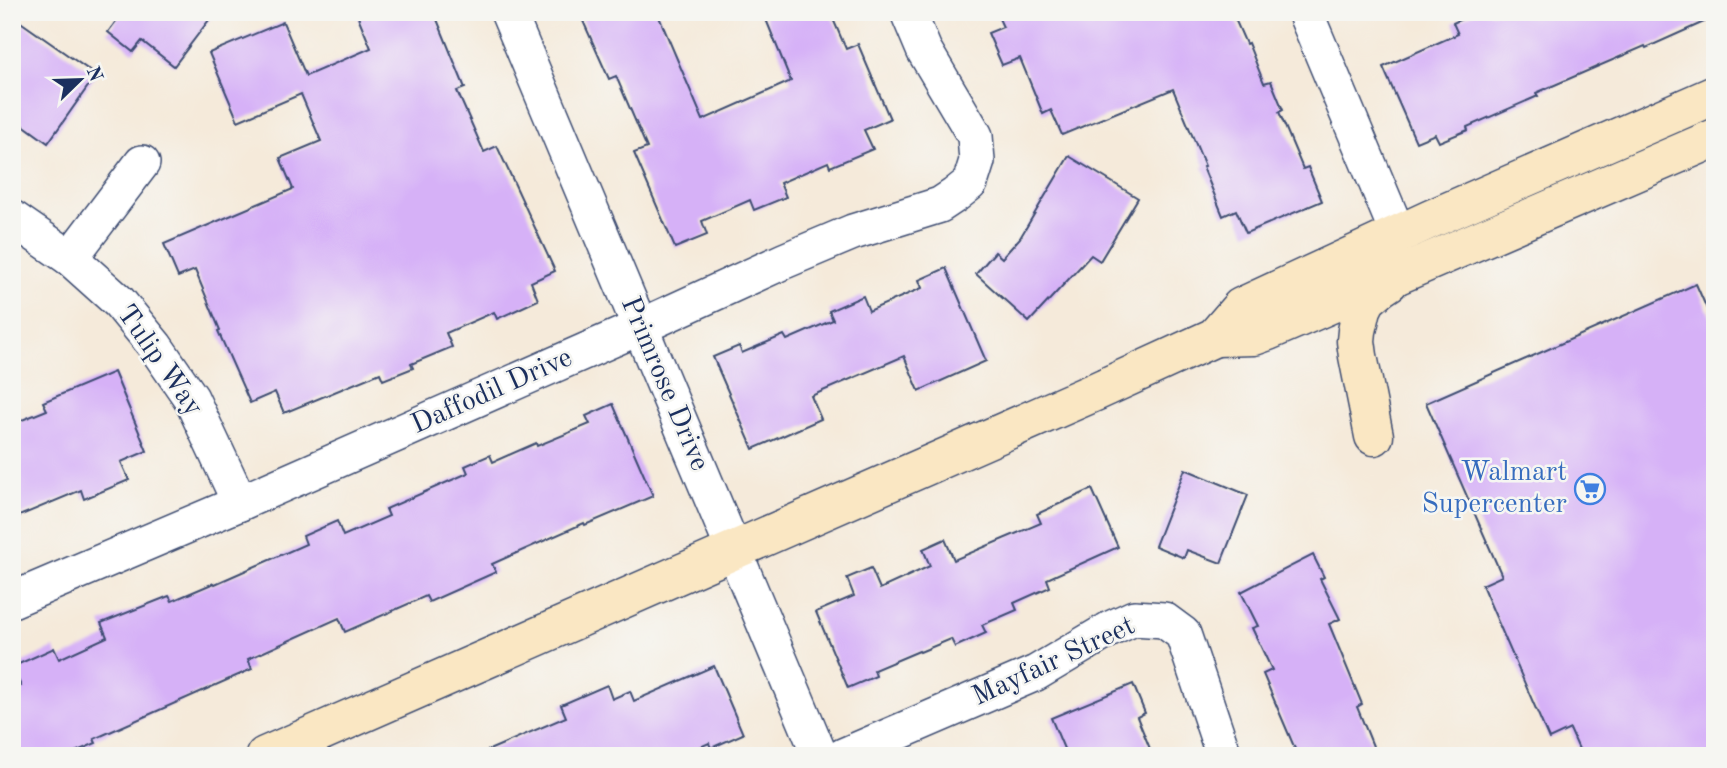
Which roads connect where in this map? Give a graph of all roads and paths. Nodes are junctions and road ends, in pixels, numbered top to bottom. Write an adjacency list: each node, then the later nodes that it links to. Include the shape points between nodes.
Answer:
1 (508, 12): 11 (street, Primrose Drive)
2 (908, 12): 11 (street, Daffodil Drive, via 924,50 975,136 977,160 970,183 940,205 853,232)
3 (1317, 16): 8 (street)
4 (1715, 95): 8 (street)
5 (1715, 138): 10 (street)
6 (142, 163): 9 (street)
7 (12, 218): 9 (street, Tulip Way)
8 (1398, 234): 13 (street, via 1241,307)
9 (70, 258): 14 (street, Tulip Way, via 119,302 155,346 191,398)
10 (1405, 272): 12 (street); 12 (street, via 1367,299 1358,322 1357,349 1374,436 1339,350 1323,332 1308,326)
11 (640, 327): 14 (street, Daffodil Drive); 15 (street, Primrose Drive)
12 (1269, 331): 13 (street)
13 (1215, 337): 15 (street)
14 (240, 503): 16 (street, Daffodil Drive)
15 (735, 551): 17 (street); 18 (street, Primrose Drive)
16 (12, 600)
17 (265, 756)
18 (820, 756)
19 (844, 756): 20 (street, Mayfair Street, via 1036,673 1134,618 1164,620 1184,634)
20 (1224, 756)

